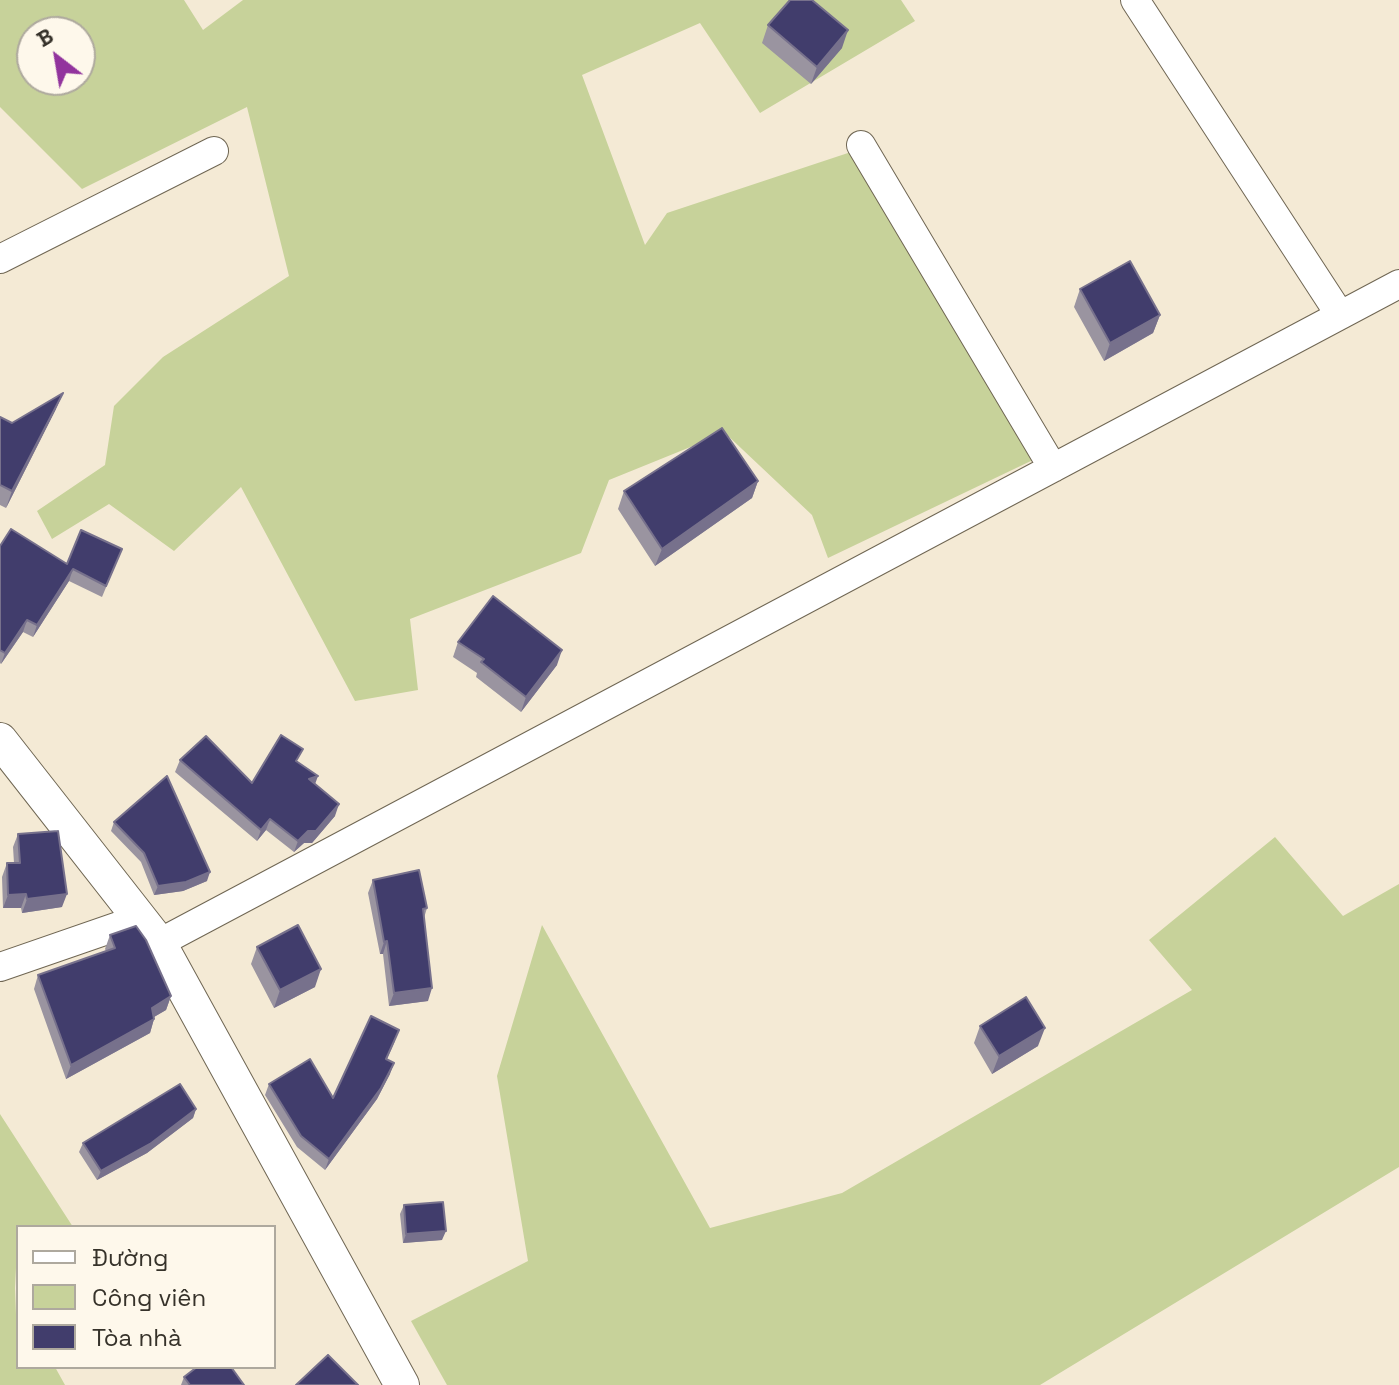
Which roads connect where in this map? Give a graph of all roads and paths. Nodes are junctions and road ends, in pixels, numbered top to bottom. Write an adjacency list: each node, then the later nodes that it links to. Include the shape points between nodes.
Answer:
1 (1135, 0): 6 (street)
2 (861, 145): 7 (street)
3 (214, 151): 4 (street)
4 (0, 259)
5 (1399, 284): 6 (street)
6 (1340, 315): 7 (street)
7 (1053, 468): 9 (street)
8 (0, 740): 9 (street)
9 (149, 931): 10 (street); 11 (street)
10 (0, 967)
11 (402, 1385)

